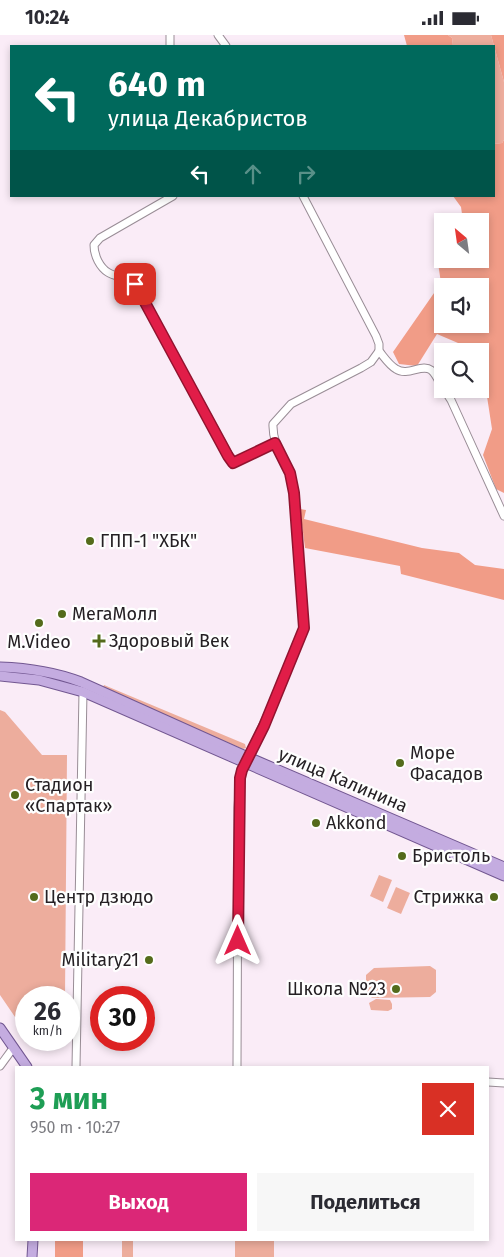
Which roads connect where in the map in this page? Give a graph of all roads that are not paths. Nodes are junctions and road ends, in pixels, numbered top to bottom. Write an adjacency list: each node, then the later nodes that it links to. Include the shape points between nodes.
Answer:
1 (171, 197): 6 (street, via 100,238 94,245 95,254 108,273 135,284 233,463)
2 (304, 197): 3 (street, via 376,336)
3 (380, 351): 4 (street, via 396,369 411,372 428,368); 6 (street, via 361,368 285,409 273,424)
4 (434, 374)
5 (450, 398): 7 (street)
6 (275, 443): 11 (street, via 291,477 304,628)
7 (504, 516)
8 (0, 667): 11 (main road, улица Калинина, via 38,670 74,679)
9 (0, 675): 10 (main road, улица Калинина, via 39,680)
10 (84, 692): 11 (main road, улица Калинина); 20 (street)
11 (247, 760): 12 (main road, улица Калинина); 13 (main road, улица Калинина); 21 (street, via 240,778 238,808)
12 (504, 867)
13 (504, 876)
14 (0, 1028): 19 (main road)
15 (0, 1036): 16 (main road)
16 (11, 1051): 17 (street); 18 (main road)
17 (0, 1066)
18 (21, 1066)
19 (26, 1066)
20 (76, 1066)
21 (237, 1066)
22 (489, 1082): 23 (street)
23 (504, 1083)
24 (28, 1241): 26 (main road)
25 (33, 1241): 27 (main road)
26 (28, 1257)
27 (32, 1257)

